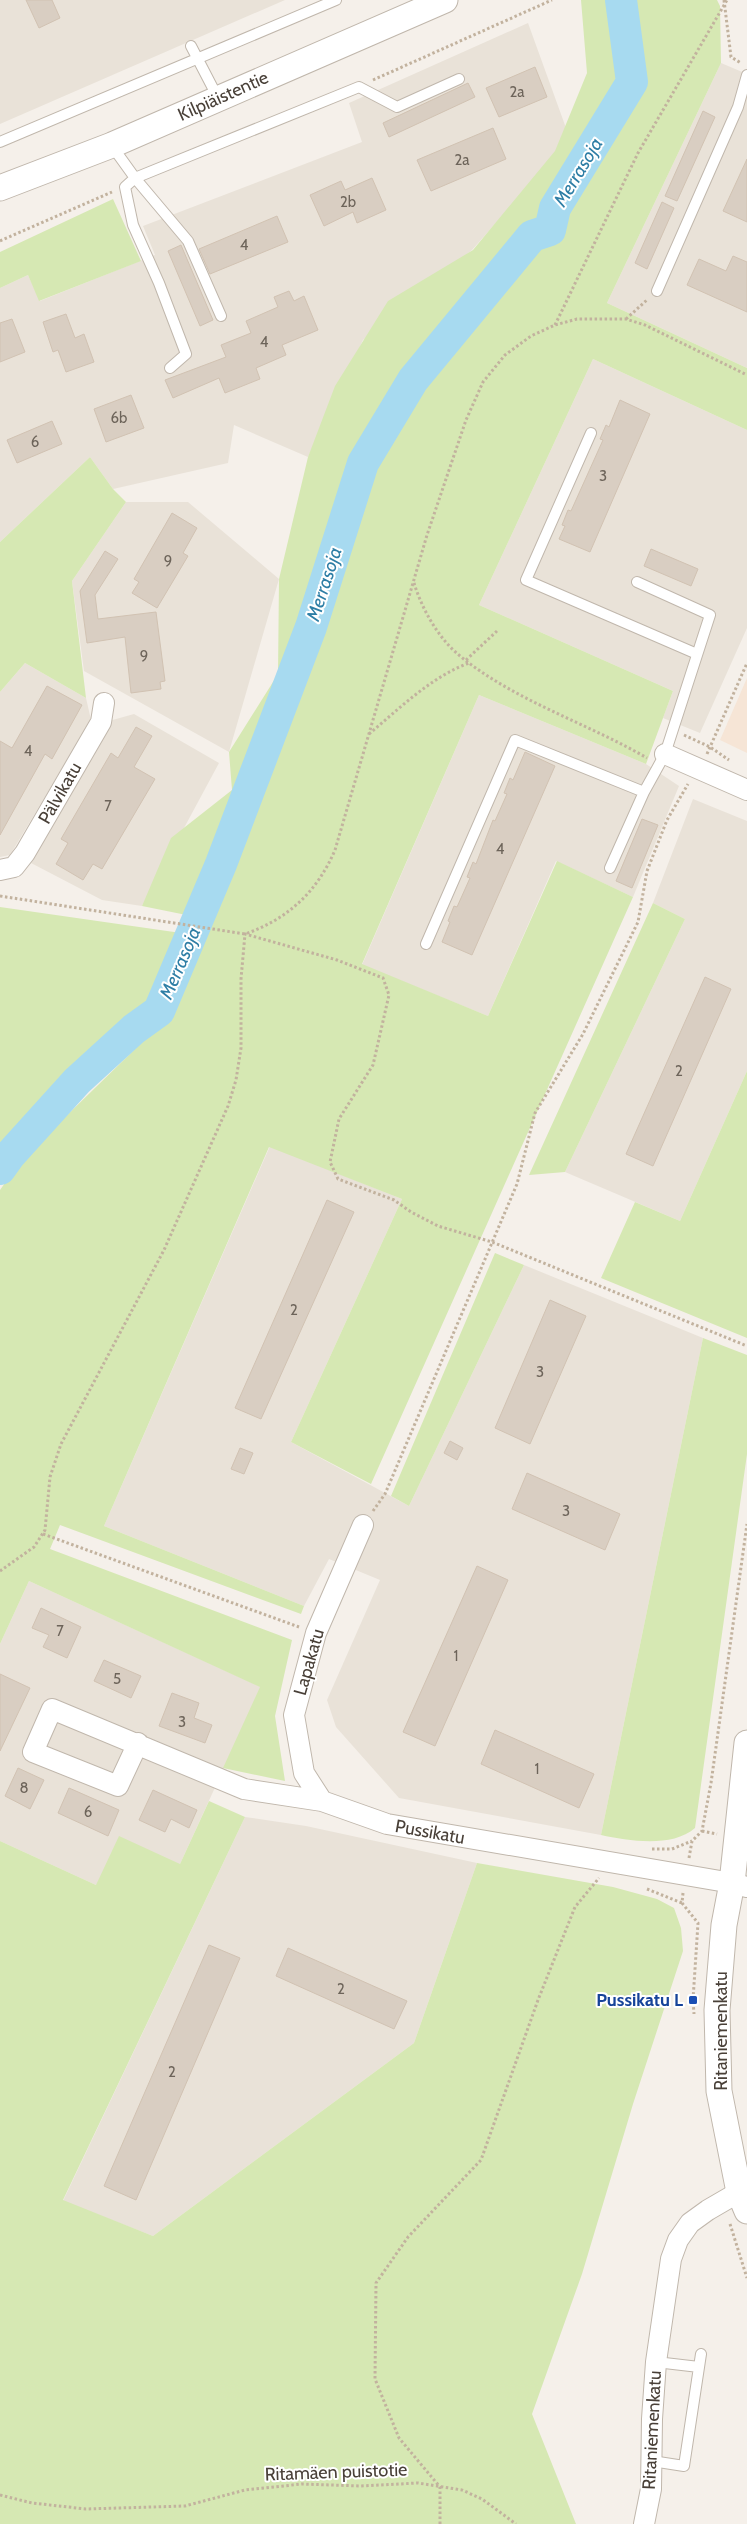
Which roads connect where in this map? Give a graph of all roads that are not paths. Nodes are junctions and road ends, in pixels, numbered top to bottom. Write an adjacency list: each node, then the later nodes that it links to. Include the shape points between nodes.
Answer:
1 (336, 0): 4 (lane)
2 (445, 0): 7 (street, Kilpiäistentie)
3 (191, 46): 4 (lane)
4 (198, 60): 7 (lane); 8 (lane)
5 (747, 75): 12 (lane, via 738,107)
6 (459, 79): 10 (lane, via 397,107 359,87)
7 (218, 98): 9 (street, Kilpiäistentie)
8 (0, 142)
9 (112, 145): 10 (lane); 11 (street, Kilpiäistentie)
10 (135, 178): 13 (lane, via 188,242); 14 (lane, via 125,187 133,225 160,283 186,354)
11 (0, 188)
12 (657, 291)
13 (221, 316)
14 (170, 368)
15 (591, 433): 17 (lane, via 526,580)
16 (637, 582): 17 (lane, via 710,615)
17 (697, 654): 19 (lane)
18 (104, 702): 23 (street, Pälvikatu, via 101,722 25,853 14,867)
19 (662, 760): 20 (street); 21 (lane)
20 (747, 790)
21 (644, 792): 22 (lane); 24 (lane, via 515,740)
22 (610, 868)
23 (0, 870)
24 (426, 944)
25 (363, 1524): 28 (street, Lapakatu, via 316,1633 294,1715 304,1773)
26 (138, 1743): 26 (street, Pussikatu, via 52,1709 33,1752 118,1786); 28 (street, Pussikatu, via 244,1789)
27 (747, 1743): 29 (street, Ritaniemenkatu)
28 (322, 1801): 29 (street, Pussikatu, via 387,1824)
29 (740, 1885): 30 (street, Ritaniemenkatu, via 724,1925 717,2010 719,2082)
30 (743, 2202): 32 (street, Ritaniemenkatu, via 708,2210 690,2223 678,2240 671,2259)
31 (701, 2354): 33 (lane)
32 (656, 2362): 33 (lane); 34 (street, Ritaniemenkatu)
33 (698, 2367): 34 (lane, via 684,2466)
34 (652, 2461): 35 (street, Ritaniemenkatu, via 651,2489)
35 (644, 2524)

